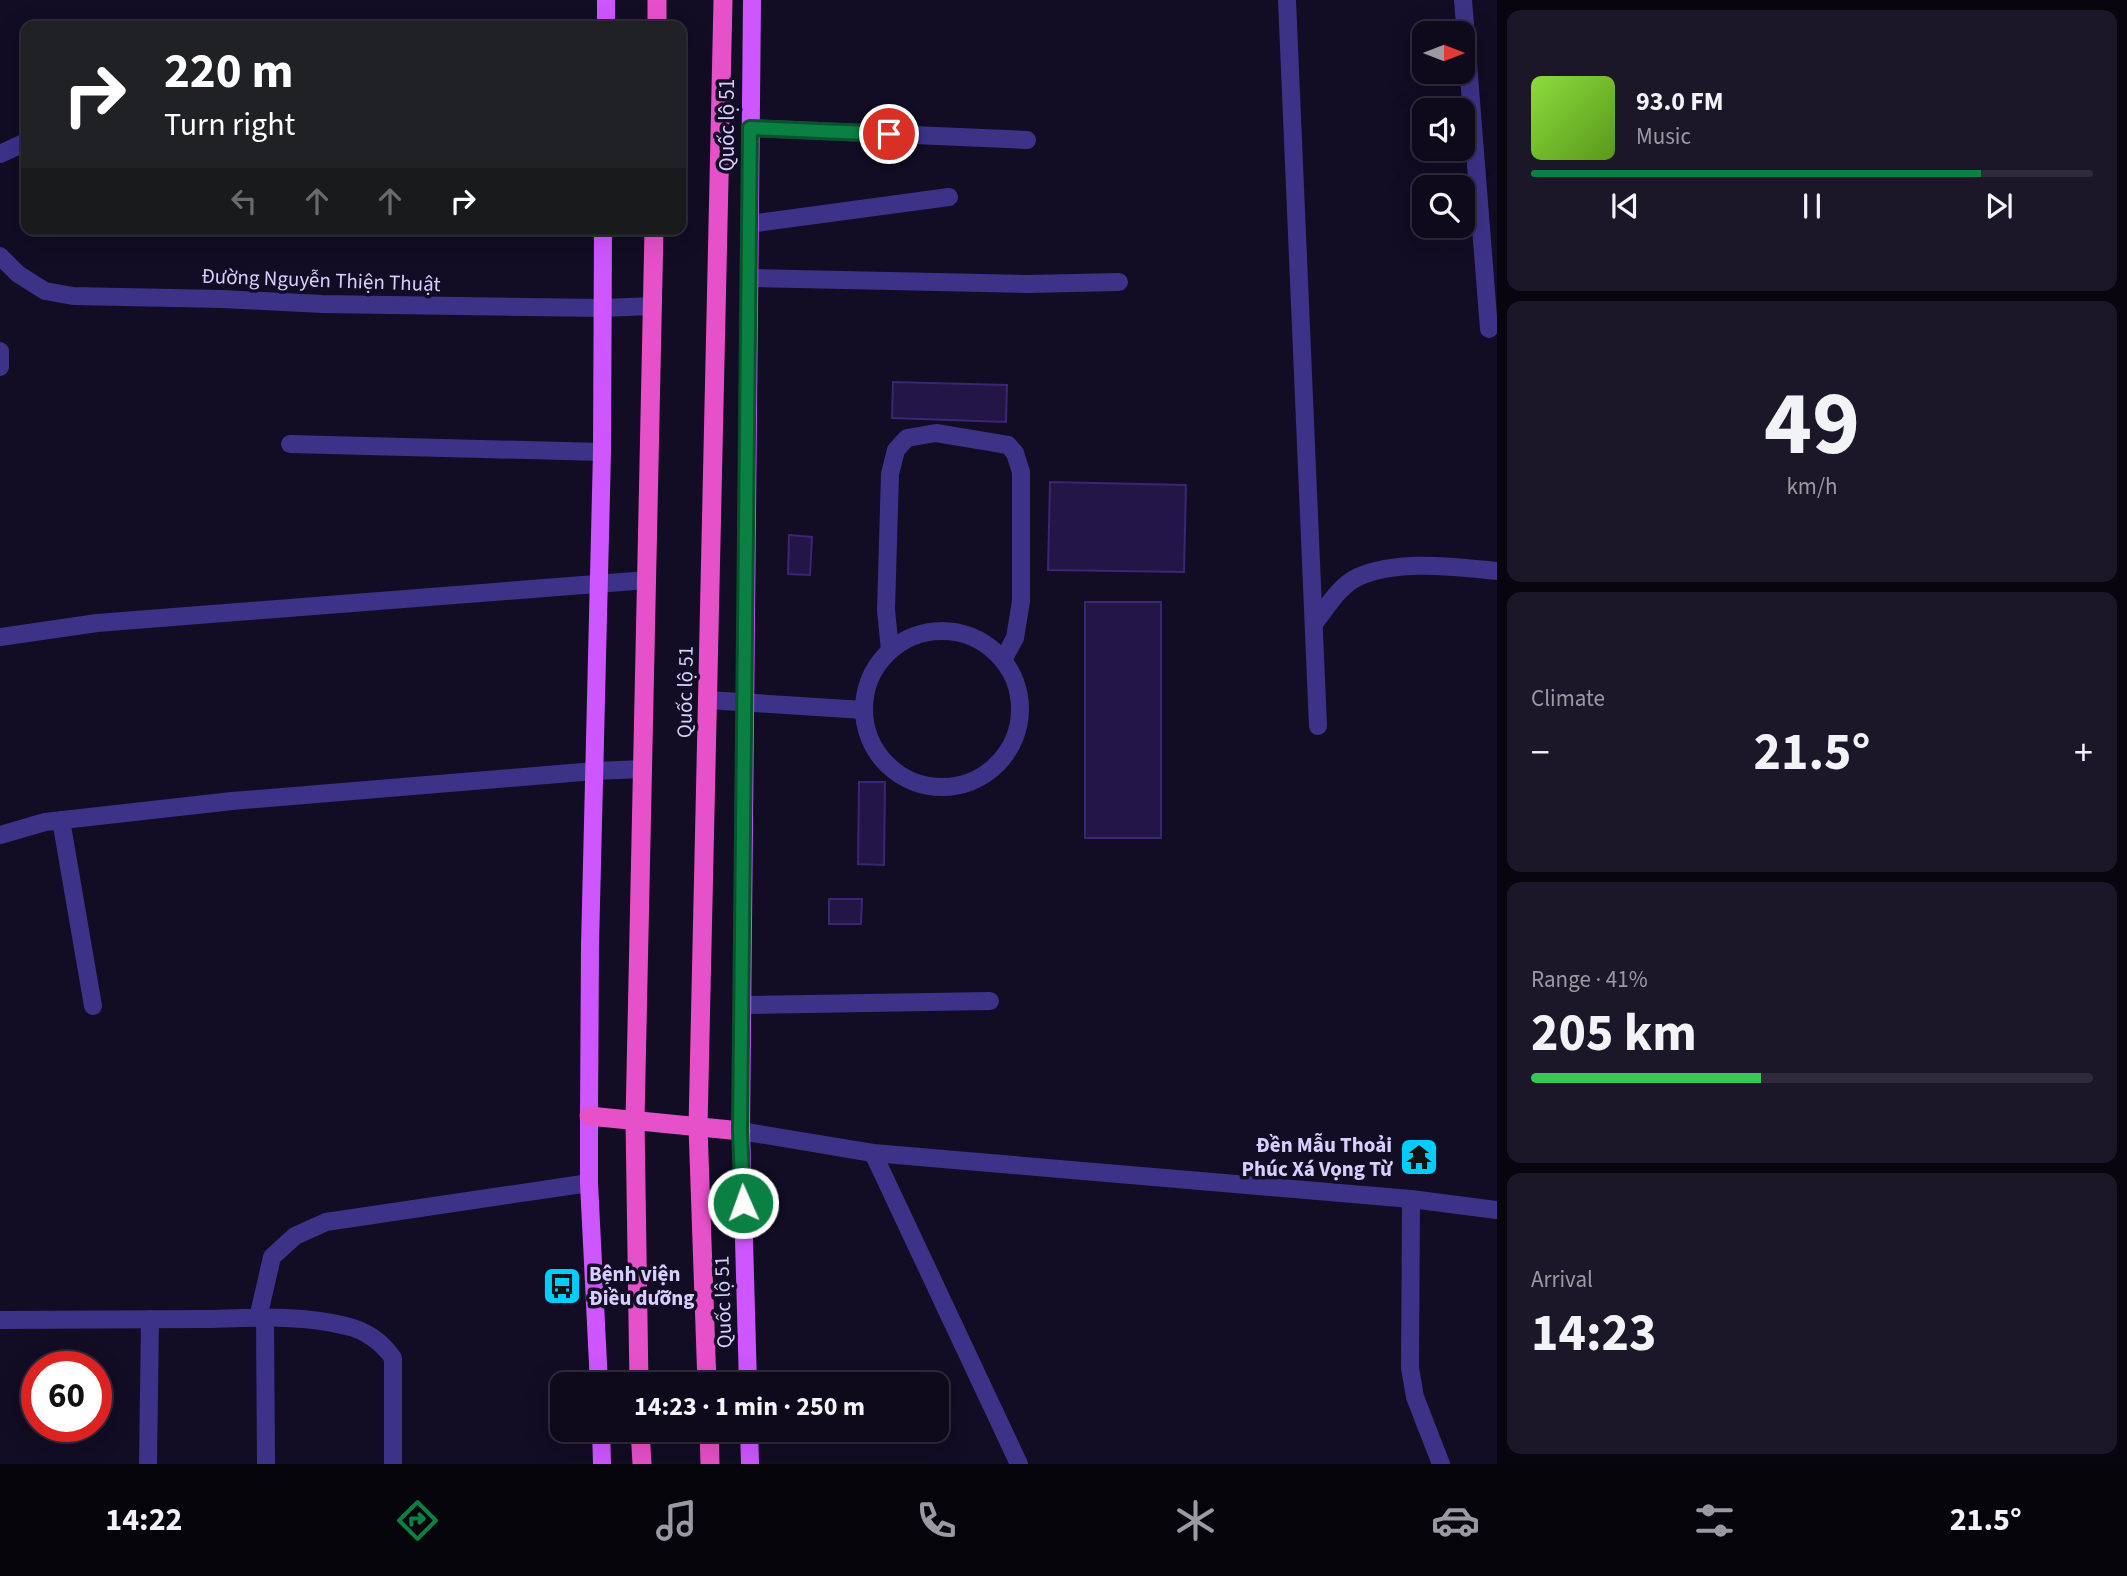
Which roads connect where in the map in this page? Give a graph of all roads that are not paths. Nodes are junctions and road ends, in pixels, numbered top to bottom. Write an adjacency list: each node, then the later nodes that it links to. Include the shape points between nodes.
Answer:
1 (606, 0): 7 (main road)
2 (657, 0): 8 (highway)
3 (723, 0): 34 (highway, Quốc lộ 51)
4 (752, 0): 9 (main road, Quốc lộ 51)
5 (1287, 0): 30 (street)
6 (1463, 0): 22 (street)
7 (606, 21)
8 (657, 21)
9 (750, 128): 10 (street); 14 (main road, Quốc lộ 51)
10 (1027, 140)
11 (21, 144): 12 (street)
12 (0, 155)
13 (949, 197): 14 (street)
14 (749, 224): 18 (main road, Quốc lộ 51)
15 (603, 235): 21 (main road)
16 (654, 235): 20 (highway, Quốc lộ 51)
17 (0, 256): 21 (street, Đường Nguyễn Thiện Thuật, via 45,291 73,296)
18 (749, 278): 19 (street); 35 (main road, Quốc lộ 51)
19 (1119, 282)
20 (653, 306): 21 (street, Đường Nguyễn Thiện Thuật); 28 (highway, Quốc lộ 51)
21 (603, 308): 26 (main road)
22 (1489, 329)
23 (0, 351): 24 (street)
24 (0, 367)
25 (290, 444): 26 (street)
26 (602, 452): 29 (main road)
27 (1497, 571): 30 (street, via 1397,567 1358,578 1338,592)
28 (647, 580): 29 (street); 38 (highway, Quốc lộ 51)
29 (600, 583): 31 (street, via 97,623); 39 (main road)
30 (1314, 624): 37 (street)
31 (0, 637)
32 (890, 650): 33 (street, via 919,633 953,631 984,642); 33 (street, via 886,610 890,474 895,450 907,438 936,433 1008,445 1021,472 1021,601 1015,638); 36 (street, via 870,677)
33 (1003, 660): 36 (street, via 1020,697 1018,731 1002,761 976,781 943,789 910,782 883,762 872,746)
34 (708, 700): 35 (street); 47 (highway, Quốc lộ 51)
35 (745, 702): 36 (street); 43 (main road, Quốc lộ 51)
36 (863, 710)
37 (1318, 726)
38 (643, 769): 39 (street); 46 (highway, Quốc lộ 51)
39 (595, 771): 40 (street); 45 (main road)
40 (61, 820): 41 (street); 44 (street)
41 (0, 835)
42 (990, 1001): 43 (street)
43 (742, 1005): 48 (main road, Quốc lộ 51)
44 (93, 1006)
45 (589, 1116): 46 (highway); 50 (main road)
46 (635, 1121): 47 (highway); 57 (highway, Quốc lộ 51)
47 (698, 1127): 48 (highway); 58 (highway, Quốc lộ 51)
48 (740, 1131): 49 (street); 59 (main road, Quốc lộ 51)
49 (873, 1153): 51 (street); 71 (street)
50 (589, 1183): 53 (street, via 326,1222 295,1236 272,1257); 56 (main road)
51 (1411, 1199): 52 (street); 72 (street, via 1410,1367 1415,1397)
52 (1497, 1210)
53 (262, 1318): 54 (street); 65 (street); 66 (street, via 348,1326 384,1346 393,1358)
54 (149, 1319): 55 (street); 64 (street)
55 (0, 1320)
56 (597, 1372)
57 (639, 1372)
58 (707, 1372)
59 (748, 1372)
60 (601, 1442): 67 (main road)
61 (641, 1442): 68 (highway)
62 (709, 1442): 69 (highway)
63 (749, 1442): 70 (main road)
64 (148, 1464)
65 (266, 1464)
66 (393, 1464)
67 (602, 1464)
68 (642, 1464)
69 (710, 1464)
70 (750, 1464)
71 (1019, 1464)
72 (1441, 1464)

